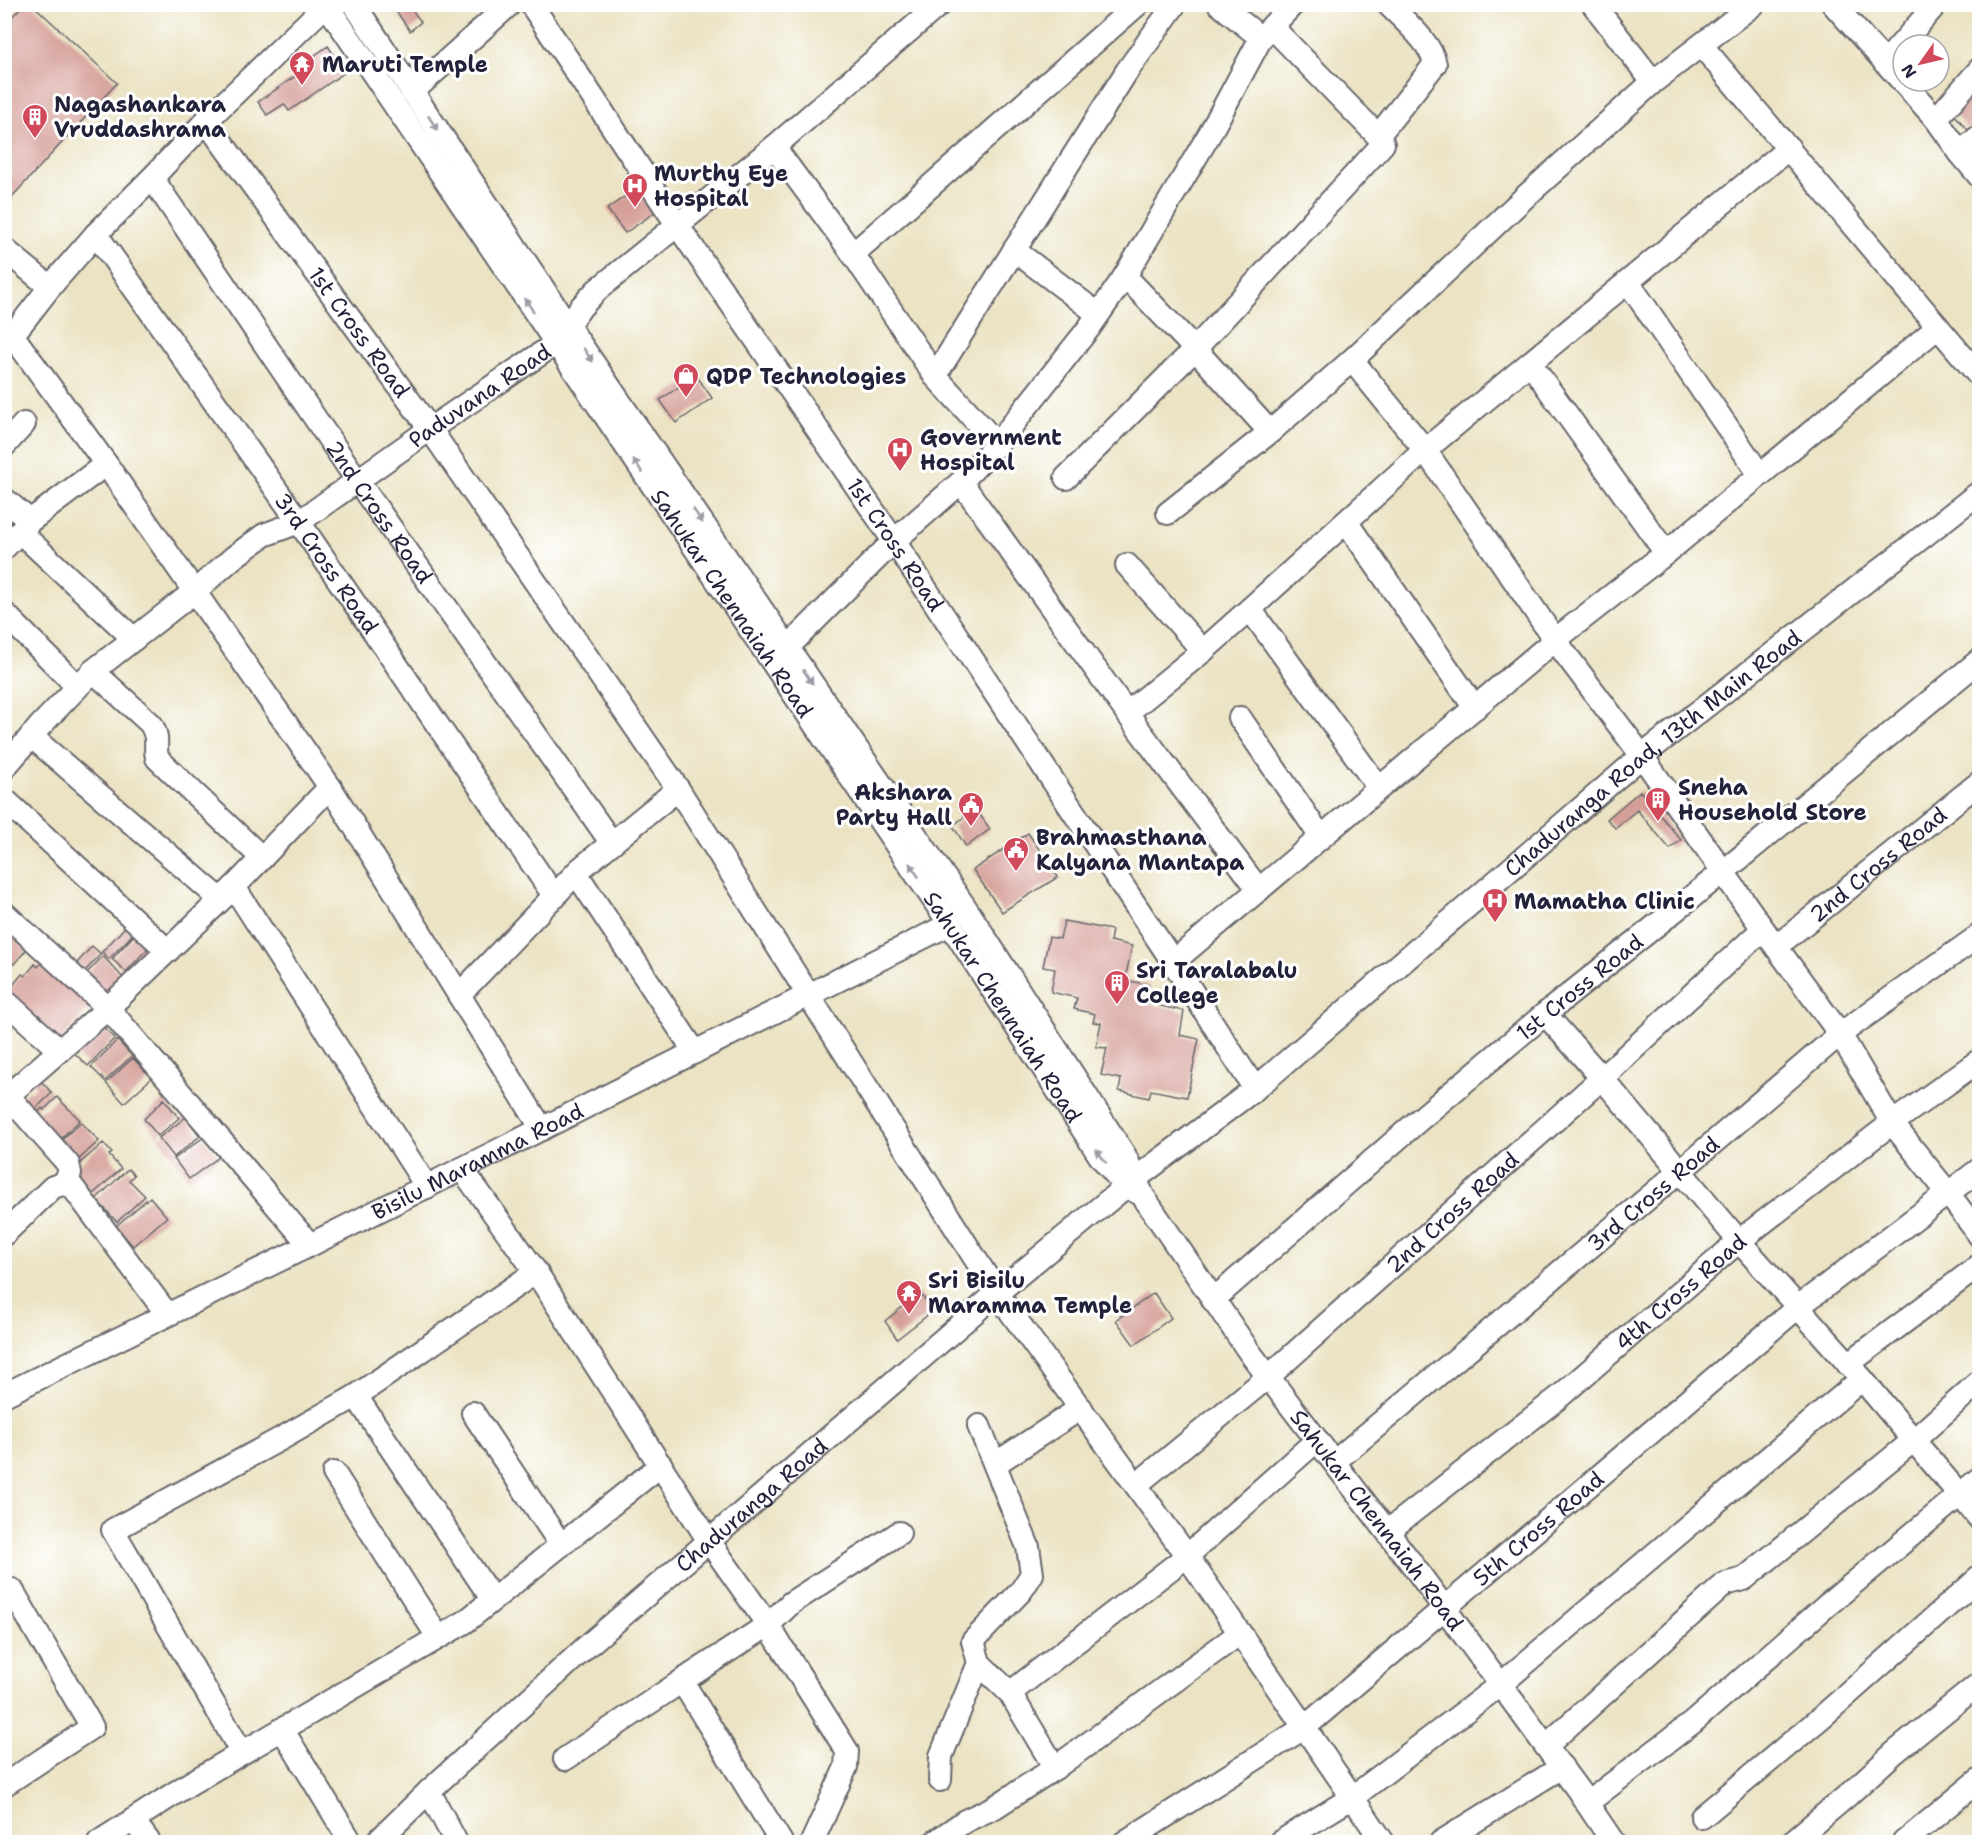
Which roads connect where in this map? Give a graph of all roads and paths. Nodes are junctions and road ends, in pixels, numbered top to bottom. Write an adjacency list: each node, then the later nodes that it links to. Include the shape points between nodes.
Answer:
1 (354, 4): 20 (street, Sahukar Chennaiah Road)
2 (510, 4): 20 (street)
3 (531, 4): 30 (street, 1st Cross Road)
4 (940, 4): 25 (street, Paduvana Road)
5 (1138, 4): 34 (street)
6 (1175, 4): 33 (street, via 1127,71)
7 (1219, 4): 15 (street)
8 (1293, 4): 15 (street)
9 (1388, 4): 23 (street, via 1426,44 1435,64)
10 (1754, 4): 16 (street)
11 (1936, 4): 17 (street)
12 (327, 5): 22 (street); 40 (street, Sahukar Chennaiah Road, one-way to 12)
13 (1594, 5): 19 (street)
14 (1835, 5): 17 (street)
15 (1267, 33): 23 (street); 35 (street)
16 (1702, 46): 19 (street); 26 (street)
17 (1885, 63): 21 (street)
18 (1980, 69): 21 (street)
19 (1653, 82): 43 (street)
20 (412, 92): 40 (street, Sahukar Chennaiah Road, one-way to 40)
21 (1936, 119): 27 (street)
22 (206, 121): 29 (street); 48 (street, 1st Cross Road)
23 (1378, 136): 42 (street, via 1383,144)
24 (1980, 136): 27 (street)
25 (774, 147): 30 (street, Paduvana Road); 34 (street)
26 (1789, 148): 36 (street); 39 (street)
27 (1960, 153): 28 (street)
28 (1980, 177)
29 (152, 178): 31 (street); 56 (street, 2nd Cross Road)
30 (678, 226): 40 (street, Paduvana Road, via 597,290); 64 (street, 1st Cross Road)
31 (96, 234): 37 (street); 61 (street, 3rd Cross Road)
32 (4, 249): 37 (street)
33 (1014, 250): 38 (street); 45 (street)
34 (853, 254): 45 (street)
35 (1125, 276): 38 (street); 42 (street)
36 (1628, 282): 44 (street); 54 (street)
37 (50, 287): 41 (street)
38 (1098, 315): 50 (street)
39 (1938, 327): 46 (street); 54 (street)
40 (562, 335): 48 (street, Paduvana Road); 74 (street, Sahukar Chennaiah Road)
41 (9, 341): 53 (street)
42 (1195, 349): 49 (street); 55 (street)
43 (1352, 360): 49 (street); 52 (street)
44 (1530, 363): 52 (street); 66 (street)
45 (935, 376): 50 (street)
46 (1980, 377)
47 (24, 424): 51 (street)
48 (430, 429): 56 (street, Paduvana Road); 87 (street, 1st Cross Road)
49 (1270, 432): 60 (street)
50 (997, 444): 57 (street)
51 (4, 446)
52 (1425, 450): 62 (street); 72 (street)
53 (106, 464): 63 (street); 68 (street)
54 (1760, 475): 66 (street)
55 (1066, 478)
56 (357, 480): 61 (street, Paduvana Road); 90 (street, 2nd Cross Road)
57 (961, 482): 64 (street); 79 (street)
58 (1980, 492): 82 (street, Chaduranga Road, 13th Main Road)
59 (4, 500): 63 (street)
60 (1168, 513)
61 (299, 522): 68 (street, Paduvana Road, via 264,535); 96 (street, 3rd Cross Road)
62 (1347, 523): 69 (street); 78 (street)
63 (25, 526): 65 (street); 71 (street)
64 (894, 541): 74 (street); 102 (street, 1st Cross Road)
65 (4, 548)
66 (1666, 553): 72 (street)
67 (1127, 565): 73 (street)
68 (195, 591): 71 (street, Paduvana Road); 85 (street)
69 (1250, 609): 73 (street); 86 (street)
70 (4, 613): 77 (street)
71 (134, 639): 76 (street, Paduvana Road)
72 (1555, 640): 78 (street); 82 (street)
73 (1203, 651): 79 (street)
74 (780, 655): 98 (street, Sahukar Chennaiah Road, one-way to 74); 121 (street, Sahukar Chennaiah Road, one-way to 121, via 971,916 1125,1156)
75 (1980, 660): 92 (street, 1st Cross Road)
76 (93, 671): 77 (street, Paduvana Road); 91 (street, via 151,724 157,735 157,758)
77 (77, 686): 81 (street, Paduvana Road)
78 (1475, 708): 86 (street)
79 (1127, 712): 94 (street)
80 (1240, 718): 89 (street)
81 (19, 741): 83 (street, Paduvana Road); 95 (street)
82 (1642, 756): 92 (street); 113 (street, Chaduranga Road, 13th Main Road)
83 (4, 768)
84 (1980, 782): 100 (street, 2nd Cross Road)
85 (330, 787): 91 (street); 103 (street)
86 (1380, 788): 89 (street)
87 (678, 789): 90 (street); 104 (street, 1st Cross Road)
88 (4, 799): 101 (street)
89 (1321, 837): 94 (street)
90 (611, 843): 93 (street)
91 (262, 858): 95 (street)
92 (1723, 872): 100 (street); 107 (street, 1st Cross Road)
93 (576, 873): 96 (street); 110 (street)
94 (1258, 890): 102 (street)
95 (227, 893): 101 (street); 120 (street)
96 (555, 897): 103 (street)
97 (4, 913): 106 (street)
98 (950, 924): 104 (street, Bisilu Maramma Road); 121 (street, Sahukar Chennaiah Road, one-way to 98, via 1100,1156)
99 (1980, 935): 108 (street, 3rd Cross Road)
100 (1770, 938): 108 (street); 112 (street, 2nd Cross Road)
101 (168, 951): 106 (street)
102 (1173, 962): 113 (street, 1st Cross Road)
103 (459, 995): 115 (street)
104 (808, 996): 110 (street, Bisilu Maramma Road); 129 (street, 1st Cross Road)
105 (4, 1000): 109 (street)
106 (108, 1008): 109 (street); 126 (street)
107 (1545, 1014): 112 (street); 130 (street, 1st Cross Road)
108 (1840, 1034): 114 (street); 118 (street, 3rd Cross Road)
109 (59, 1050): 119 (street, via 12,1092 12,1100 68,1164 70,1173)
110 (695, 1052): 115 (street, Bisilu Maramma Road)
111 (1980, 1059): 114 (street, 4th Cross Road)
112 (1602, 1078): 118 (street); 134 (street, 2nd Cross Road)
113 (1255, 1089): 121 (street, Chaduranga Road, 13th Main Road)
114 (1892, 1123): 122 (street); 125 (street, 4th Cross Road)
115 (542, 1129): 116 (street, Bisilu Maramma Road)
116 (462, 1169): 120 (street, Bisilu Maramma Road); 128 (street)
117 (1980, 1169): 122 (street, 5th Cross Road)
118 (1679, 1172): 125 (street); 143 (street, 3rd Cross Road)
119 (63, 1184): 123 (street, via 53,1187); 132 (street, via 71,1185)
120 (427, 1187): 126 (street, Bisilu Maramma Road)
121 (1135, 1187): 129 (street, Chaduranga Road); 130 (street, Sahukar Chennaiah Road)
122 (1948, 1193): 124 (street); 131 (street, 5th Cross Road)
123 (7, 1225)
124 (1980, 1236)
125 (1739, 1241): 131 (street); 151 (street, 4th Cross Road, via 1558,1398)
126 (310, 1245): 132 (street, Bisilu Maramma Road)
127 (1980, 1265): 133 (street)
128 (536, 1272): 137 (street); 145 (street)
129 (997, 1293): 138 (street, 1st Cross Road); 153 (street, Chaduranga Road)
130 (1213, 1300): 134 (street, Sahukar Chennaiah Road)
131 (1798, 1307): 133 (street); 159 (street, 5th Cross Road)
132 (167, 1314): 136 (street, Bisilu Maramma Road)
133 (1855, 1371): 142 (street); 166 (street)
134 (1268, 1377): 141 (street, Sahukar Chennaiah Road); 148 (street, 2nd Cross Road)
135 (1980, 1381): 142 (street)
136 (4, 1395)
137 (356, 1396): 158 (street); 171 (street, via 113,1530)
138 (1081, 1408): 144 (street); 148 (street, 1st Cross Road)
139 (473, 1413): 154 (street)
140 (979, 1426): 144 (street)
141 (1317, 1440): 143 (street, Sahukar Chennaiah Road); 155 (street)
142 (1914, 1440): 149 (street); 170 (street, via 1744,1579 1725,1584)
143 (1334, 1462): 151 (street, Sahukar Chennaiah Road)
144 (995, 1464): 163 (street, via 1028,1547 1032,1574 973,1641)
145 (661, 1466): 153 (street); 154 (street)
146 (334, 1473): 162 (street)
147 (1980, 1478): 149 (street)
148 (1136, 1485): 155 (street, 1st Cross Road)
149 (1960, 1496): 150 (street); 180 (street, via 1692,1723)
150 (1980, 1518)
151 (1388, 1531): 159 (street, Sahukar Chennaiah Road)
152 (898, 1533): 160 (street, via 791,1603)
153 (709, 1541): 160 (street); 178 (street, Chaduranga Road)
154 (561, 1545): 158 (street)
155 (1187, 1556): 161 (street, 1st Cross Road); 167 (street)
156 (1980, 1577): 181 (street)
157 (12, 1590): 177 (street, via 92,1727)
158 (492, 1599): 162 (street, via 465,1622)
159 (1446, 1609): 166 (street, Sahukar Chennaiah Road); 168 (street, 5th Cross Road)
160 (768, 1625): 164 (street); 189 (street, via 847,1751 846,1767)
161 (1240, 1633): 168 (street, 1st Cross Road); 174 (street)
162 (438, 1637): 169 (street)
163 (978, 1663): 167 (street); 176 (street, via 941,1756)
164 (682, 1681): 172 (street); 188 (street)
165 (1980, 1683): 196 (street)
166 (1501, 1684): 170 (street, Sahukar Chennaiah Road); 179 (street)
167 (1010, 1692): 174 (street)
168 (1305, 1727): 179 (street, 1st Cross Road); 191 (street, 5th Cross Road)
169 (282, 1729): 171 (street); 185 (street)
170 (1546, 1746): 173 (street, Sahukar Chennaiah Road)
171 (243, 1753): 182 (street)
172 (565, 1759)
173 (1562, 1767): 180 (street, Sahukar Chennaiah Road); 194 (street)
174 (1055, 1768): 190 (street)
175 (1980, 1779): 197 (street)
176 (940, 1780)
177 (4, 1785)
178 (429, 1791): 186 (street, Chaduranga Road); 187 (street)
179 (1353, 1797): 192 (street); 193 (street, 1st Cross Road)
180 (1587, 1803): 195 (street, Sahukar Chennaiah Road)
181 (1702, 1817)
182 (133, 1820): 183 (street); 184 (street)
183 (99, 1842)
184 (149, 1842)
185 (351, 1842)
186 (377, 1842)
187 (456, 1842)
188 (782, 1842)
189 (812, 1842)
190 (935, 1842)
191 (1125, 1842)
192 (1280, 1842)
193 (1383, 1842)
194 (1441, 1842)
195 (1613, 1842)
196 (1792, 1842)
197 (1905, 1842)

